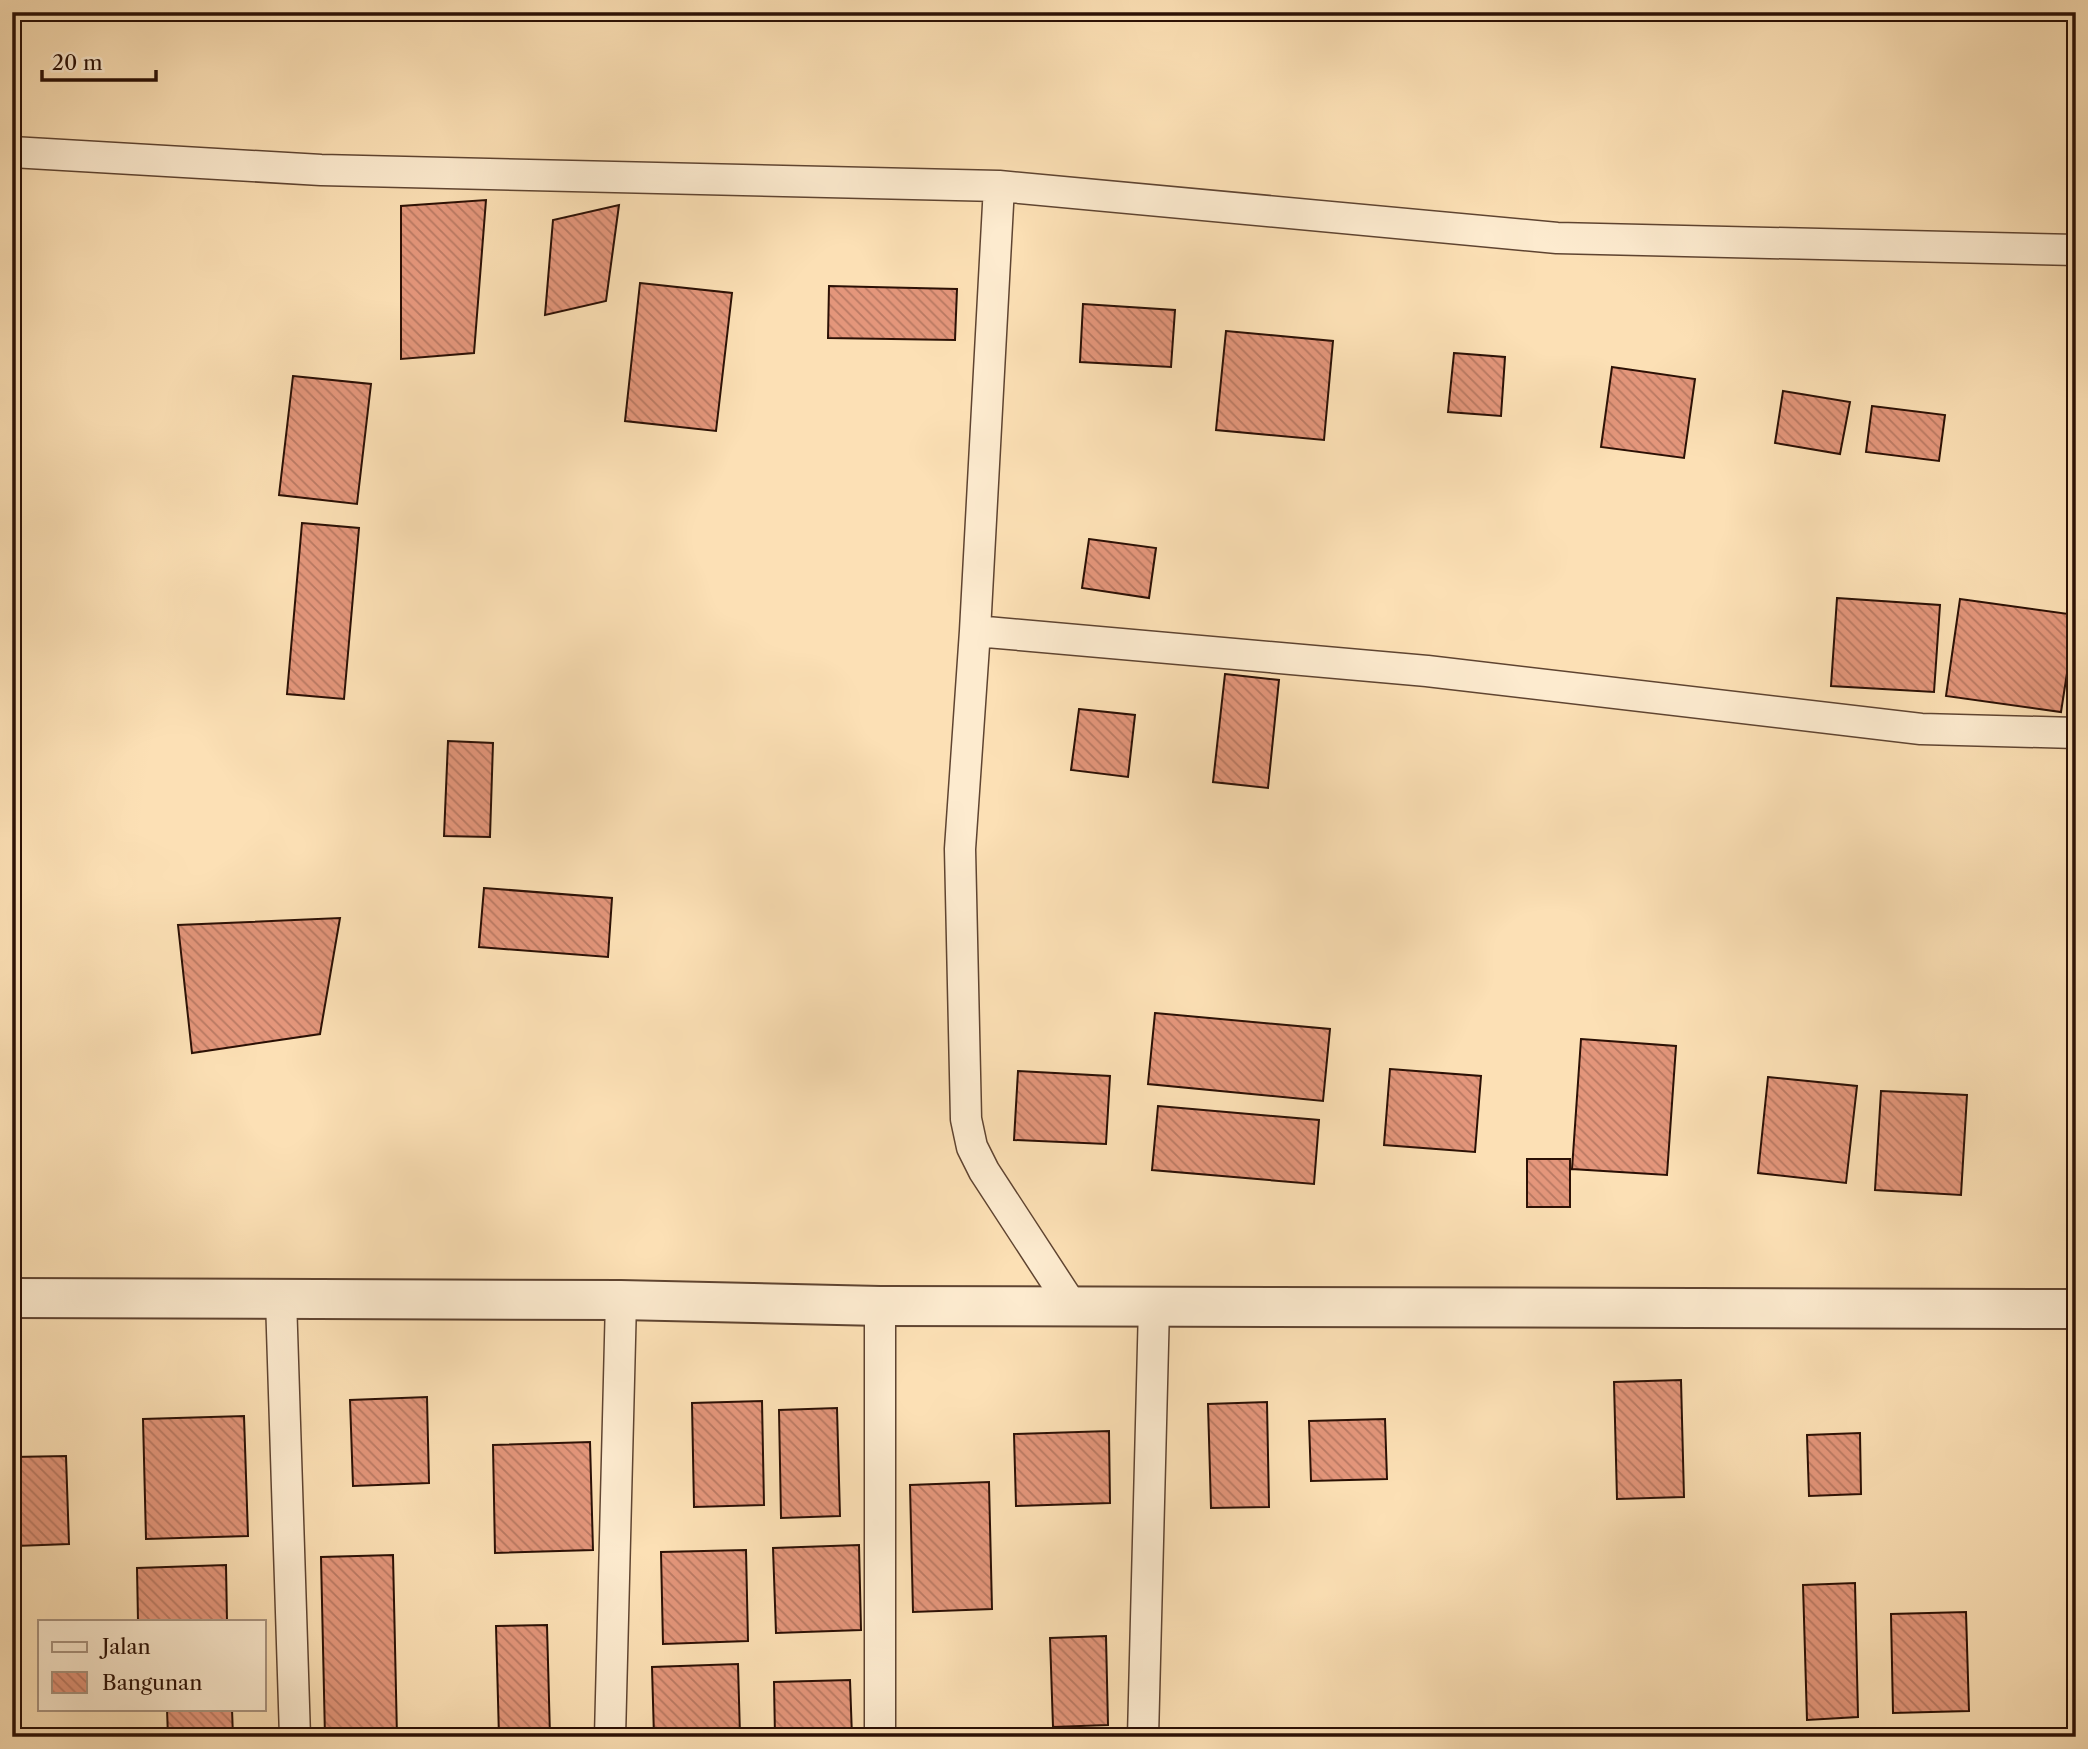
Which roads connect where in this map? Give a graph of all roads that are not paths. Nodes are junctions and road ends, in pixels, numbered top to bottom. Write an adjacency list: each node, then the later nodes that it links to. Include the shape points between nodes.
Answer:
1 (12, 152): 2 (street, via 321,170)
2 (999, 186): 3 (street, via 1557,238); 4 (street)
3 (2076, 250)
4 (975, 631): 5 (street, via 1427,671 1921,729); 11 (street, via 960,849 966,1119 984,1171)
5 (2076, 733)
6 (12, 1298): 7 (street)
7 (281, 1299): 8 (street); 13 (street)
8 (621, 1300): 9 (street); 14 (street)
9 (880, 1306): 11 (street); 15 (street)
10 (1154, 1306): 11 (street); 12 (street); 16 (street)
11 (1072, 1307)
12 (2076, 1309)
13 (295, 1737)
14 (610, 1737)
15 (880, 1737)
16 (1143, 1737)

